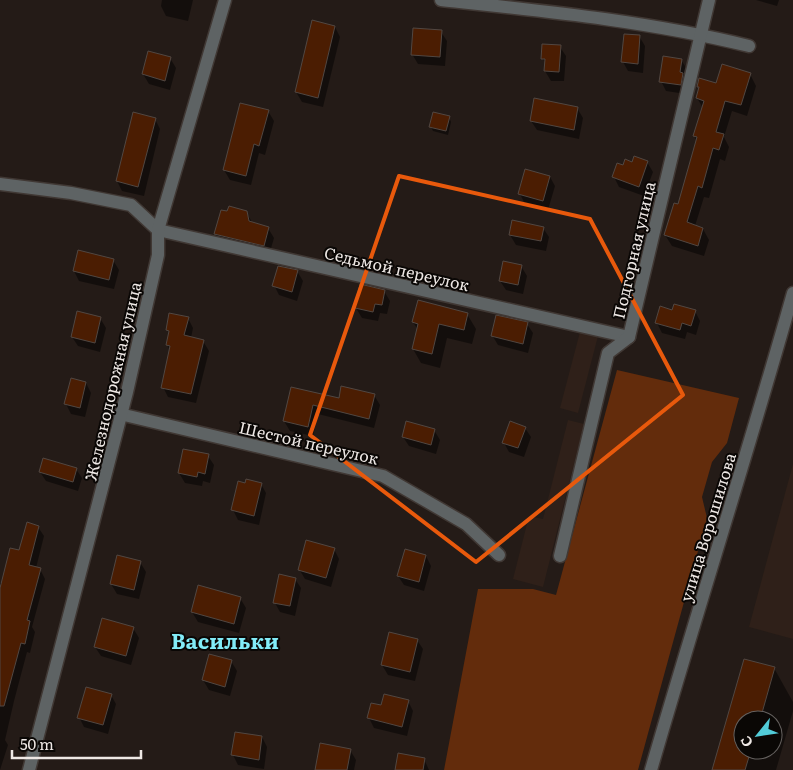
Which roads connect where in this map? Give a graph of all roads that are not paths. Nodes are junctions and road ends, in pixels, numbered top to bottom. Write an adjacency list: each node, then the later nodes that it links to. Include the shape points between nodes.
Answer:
1 (225, 0): 7 (street, Железнодорожная улица)
2 (441, 0): 4 (street, via 600,18)
3 (709, 0): 4 (street, Подгорная улица)
4 (700, 34): 5 (street); 9 (street, Подгорная улица)
5 (749, 46)
6 (0, 184): 7 (street, via 131,205)
7 (158, 230): 9 (street, Седьмой переулок); 10 (street, Железнодорожная улица, via 158,255)
8 (793, 293): 14 (street, улица Ворошилова)
9 (629, 337): 12 (street, Подгорная улица, via 608,353)
10 (120, 414): 11 (street, Шестой переулок, via 384,476 466,524); 13 (street, Железнодорожная улица)
11 (499, 555)
12 (560, 556)
13 (29, 770)
14 (651, 770)

